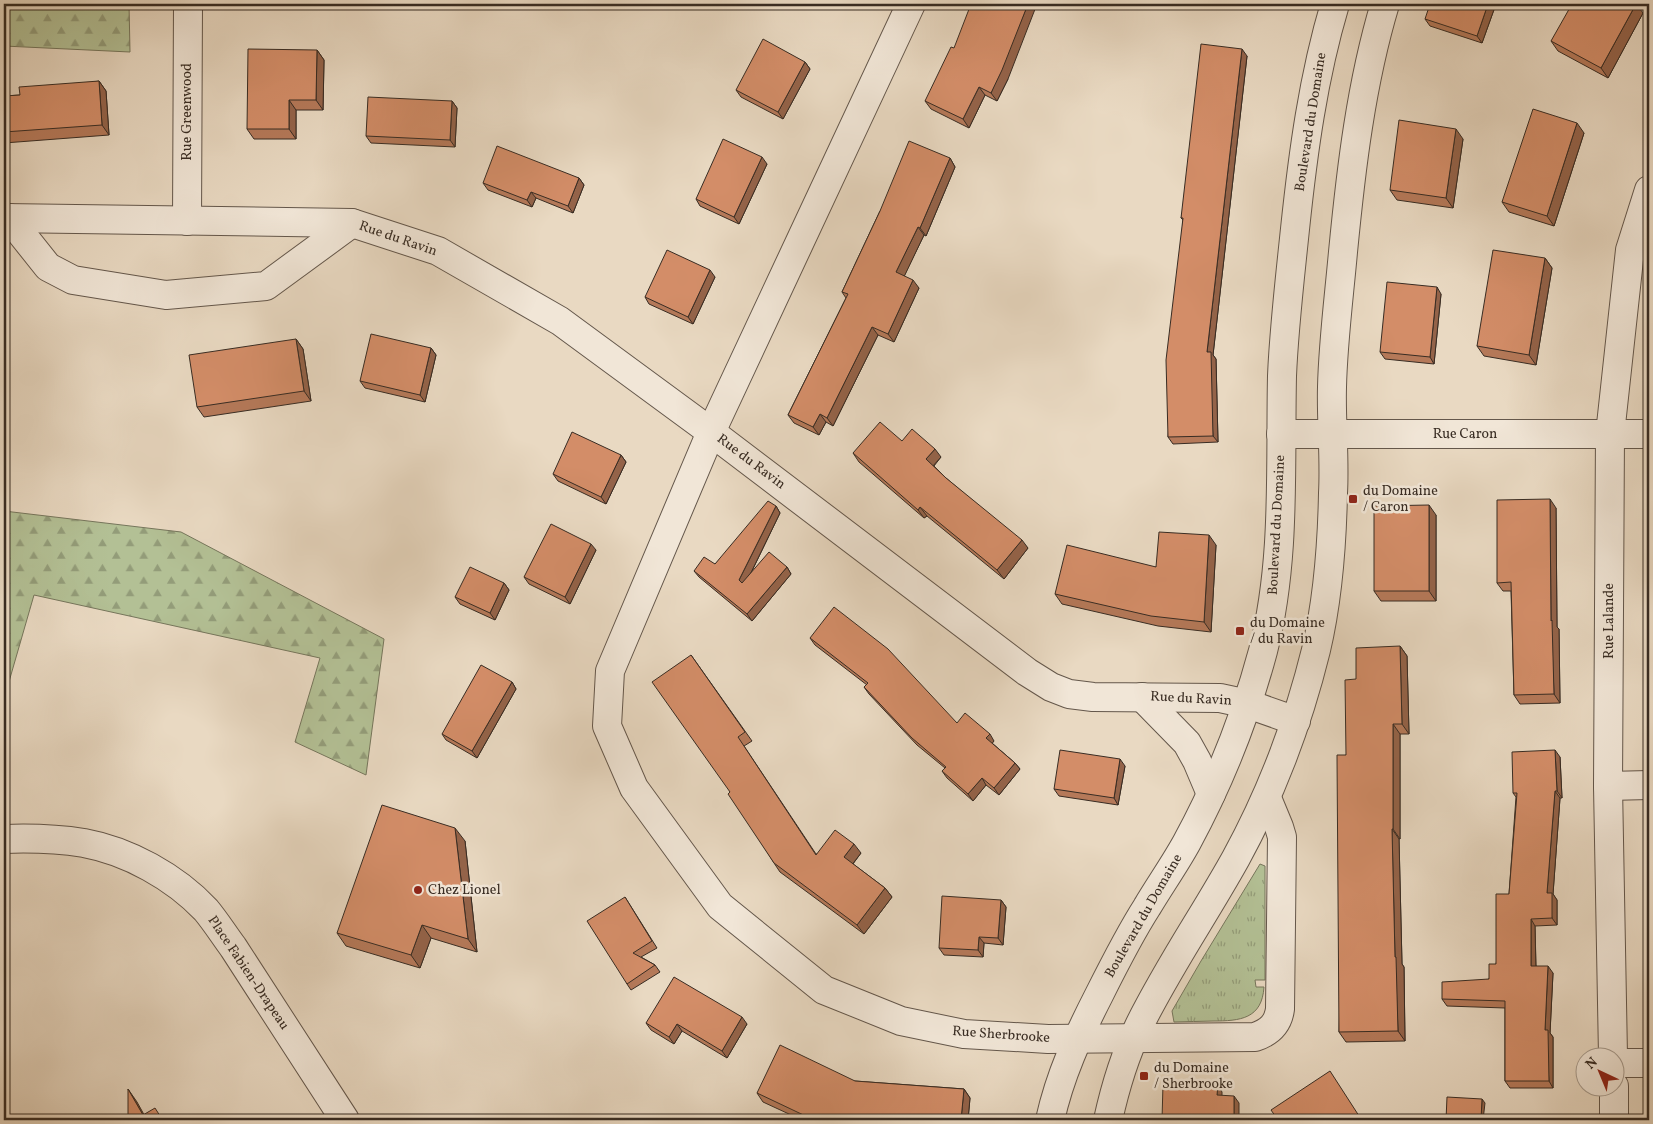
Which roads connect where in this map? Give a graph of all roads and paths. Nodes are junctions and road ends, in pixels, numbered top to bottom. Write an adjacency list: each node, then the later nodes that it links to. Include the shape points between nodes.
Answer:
1 (188, 4): 7 (street, Rue Greenwood)
2 (911, 4): 9 (street, Rue Sherbrooke)
3 (1335, 4): 10 (street, Boulevard du Domaine, via 1314,84 1303,154 1285,332)
4 (1385, 4): 11 (street, via 1366,85 1348,207 1334,354)
5 (1649, 190): 12 (street, Rue Lalande, via 1630,250)
6 (6, 218): 7 (street, Rue du Ravin); 8 (street, Rue du Ravin, via 48,267 73,280 166,296 266,286)
7 (187, 221): 8 (street, Rue du Ravin)
8 (352, 223): 9 (street, Rue du Ravin, via 438,251 560,321)
9 (711, 432): 14 (street, Rue du Ravin, via 1051,687 1069,694 1093,697); 22 (street, Rue Sherbrooke, via 610,671 606,726 634,788 720,906 824,990 901,1021 964,1034)
10 (1281, 434): 11 (street, Rue Caron); 15 (street, Boulevard du Domaine, via 1281,499 1274,596)
11 (1332, 434): 12 (street, Rue Caron); 16 (street, via 1334,492 1326,589 1316,649)
12 (1610, 434): 13 (street, Rue Caron); 18 (street, Rue Lalande)
13 (1649, 434)
14 (1142, 697): 15 (street, Rue du Ravin, via 1220,698); 19 (street, Rue du Ravin, via 1186,743)
15 (1248, 704): 16 (street, Rue du Ravin); 19 (street, Boulevard du Domaine)
16 (1296, 721): 20 (street)
17 (1649, 785): 18 (street)
18 (1608, 786): 24 (street, Rue Lalande)
19 (1211, 794): 22 (street, Boulevard du Domaine, via 1176,861 1126,942)
20 (1267, 798): 23 (street); 23 (street, Rue Sherbrooke, via 1282,837 1279,1017 1272,1028 1255,1037)
21 (4, 839): 28 (street, Place Fabien-Drapeau, via 71,842 102,848 141,863 193,898 233,947)
22 (1077, 1038): 23 (street, Rue Sherbrooke); 29 (street, Boulevard du Domaine, via 1062,1073)
23 (1134, 1038): 30 (street)
24 (1614, 1046)
25 (1626, 1063): 26 (street)
26 (1649, 1063)
27 (1614, 1096): 31 (street)
28 (345, 1120)
29 (1050, 1120)
30 (1108, 1120)
31 (1614, 1120)

